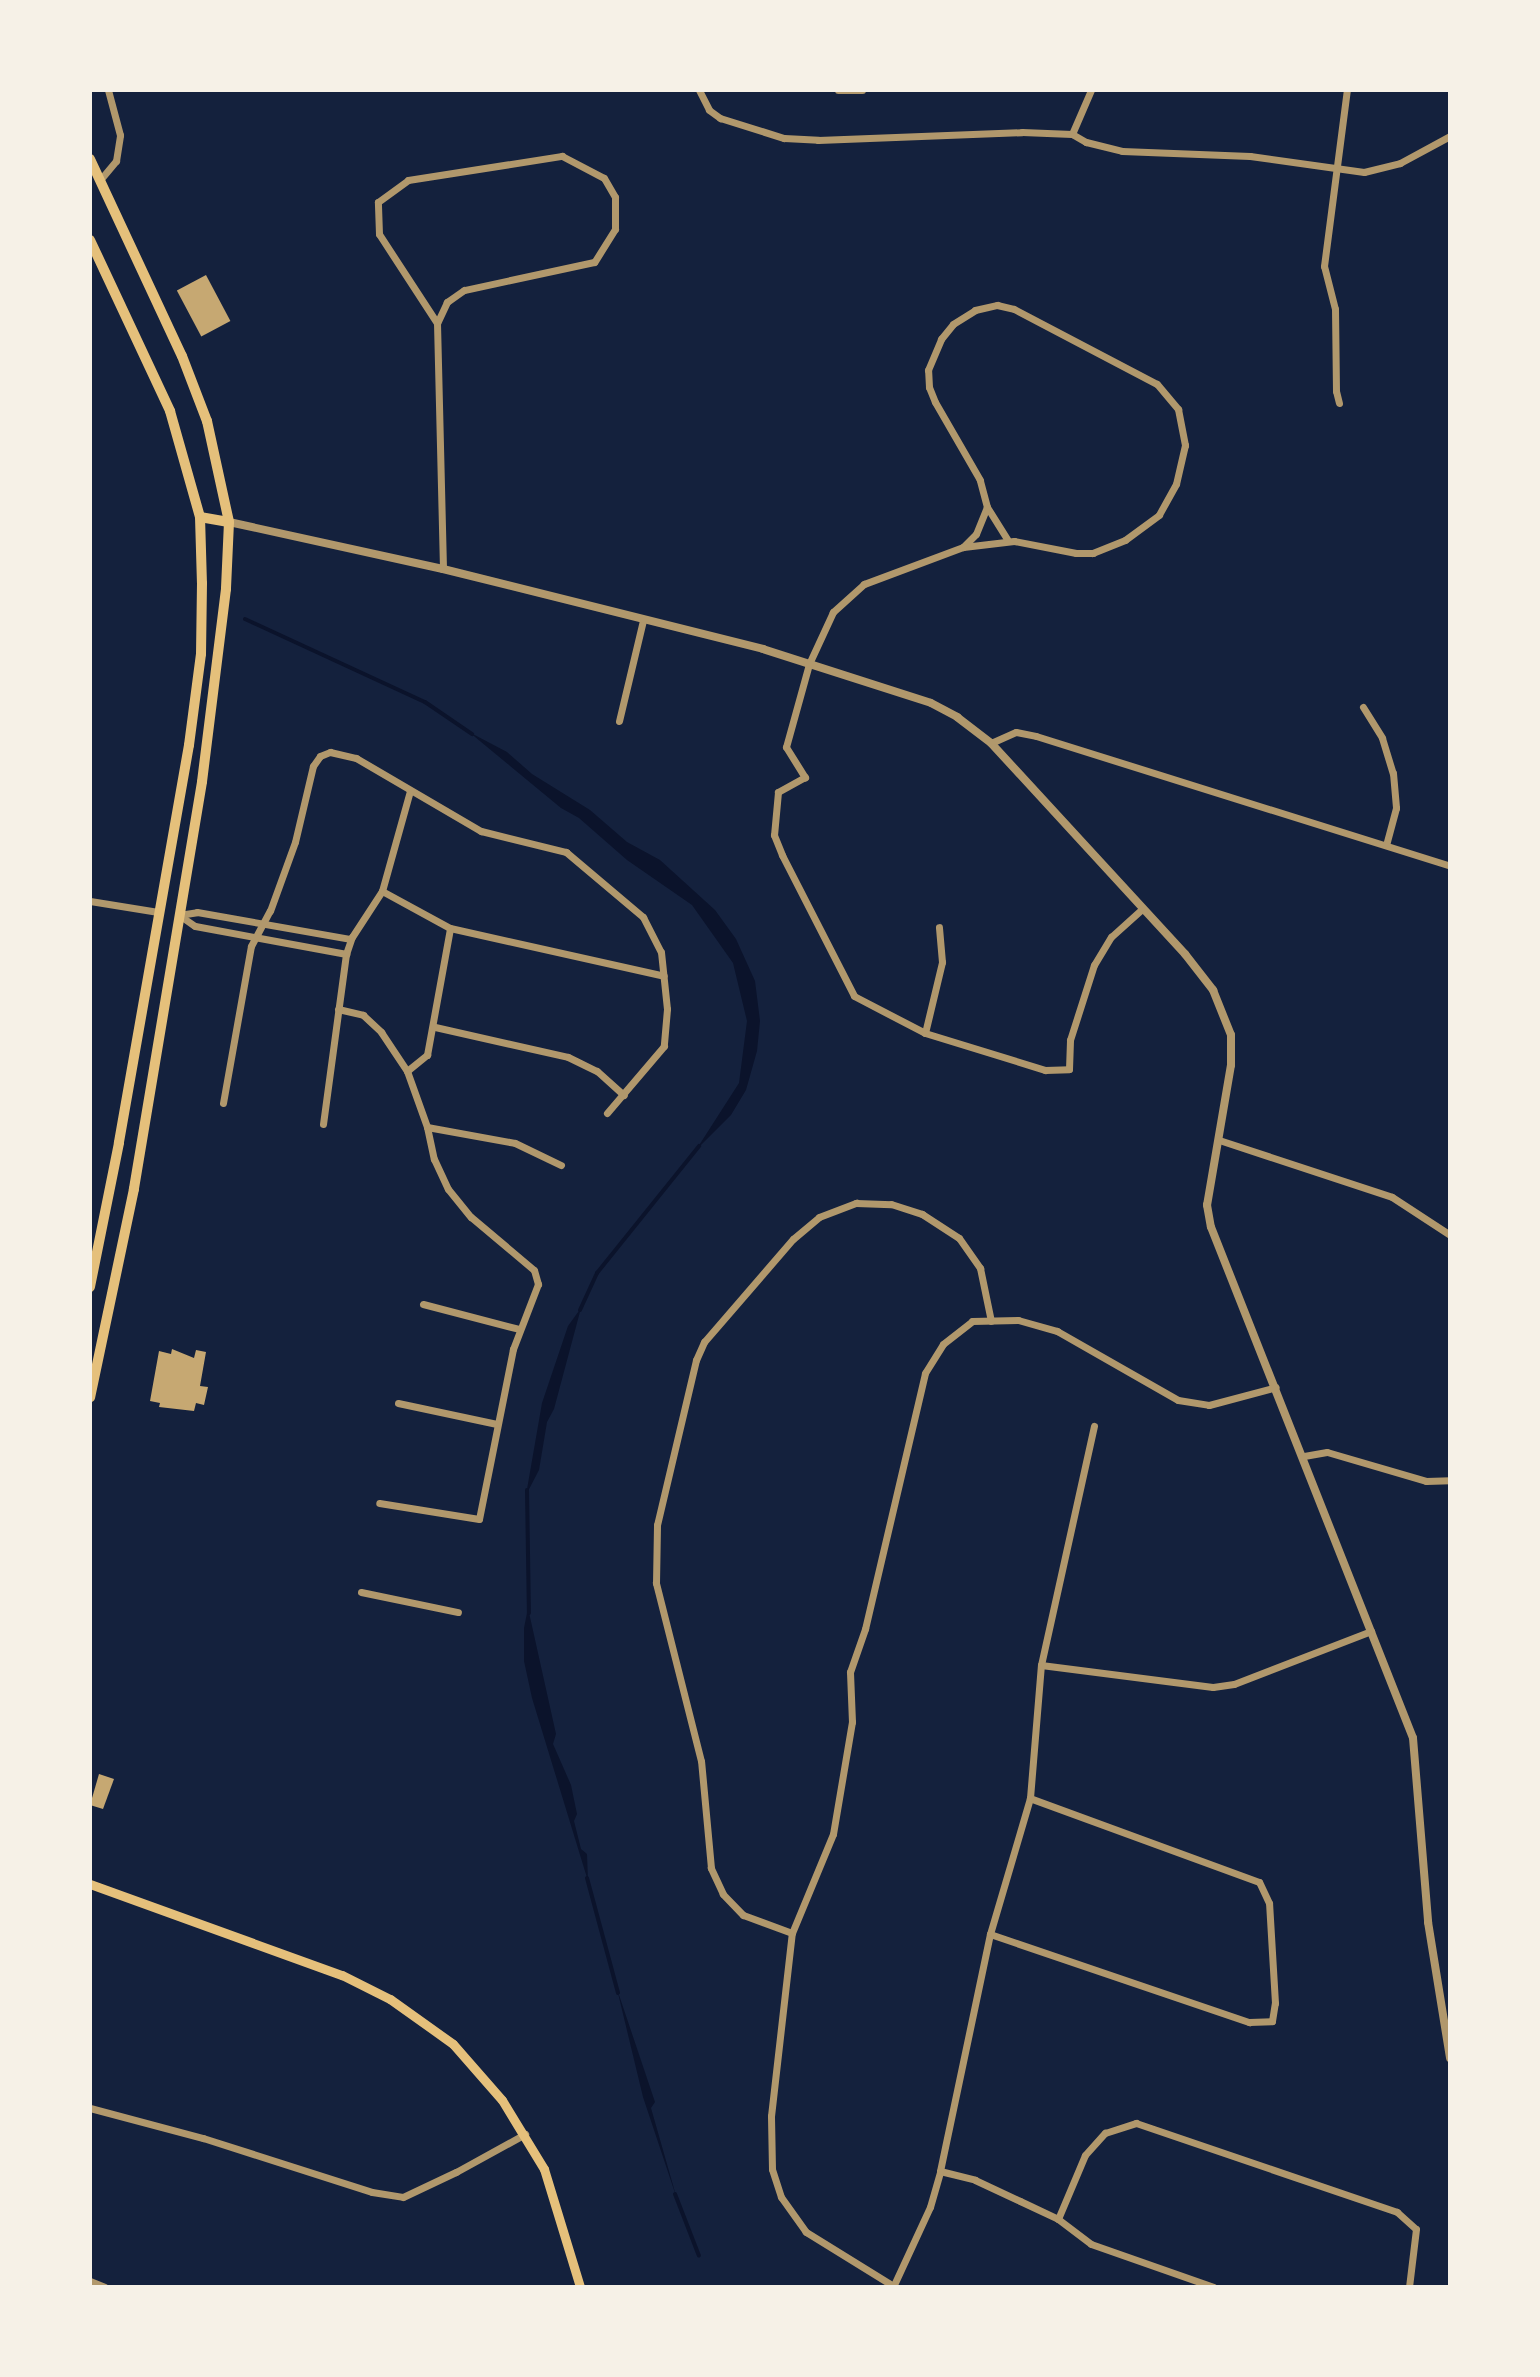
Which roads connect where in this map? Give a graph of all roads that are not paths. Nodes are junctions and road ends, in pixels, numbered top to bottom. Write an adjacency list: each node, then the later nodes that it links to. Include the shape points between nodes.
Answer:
1 (108, 90): 11 (street, via 120,135 116,161)
2 (699, 90): 7 (street, via 720,118 784,138)
3 (838, 90): 4 (street)
4 (862, 90)
5 (1091, 90): 7 (street)
6 (1347, 90): 10 (street)
7 (1072, 134): 10 (street, via 1122,151 1250,156)
8 (1450, 136): 10 (street, via 1380,170)
9 (90, 159): 11 (main road)
10 (1336, 169): 14 (street, via 1324,266 1335,309)
11 (100, 180): 17 (main road, via 207,421)
12 (90, 240): 16 (main road, via 170,411)
13 (437, 323): 13 (street, via 447,302 464,290 594,262 615,229 615,197 604,178 562,156 408,180 378,202 379,234); 20 (street)
14 (1339, 403)
15 (987, 507): 18 (street); 18 (street, via 980,480 929,387 928,370 941,339 975,310 997,305 1014,309 1157,384 1178,409 1184,426 1182,465 1159,515 1143,528 1093,553); 19 (street, via 976,534)
16 (200, 517): 17 (main road); 32 (main road, via 201,641 189,745)
17 (229, 522): 20 (street); 33 (main road, via 220,646)
18 (1008, 541): 19 (street)
19 (963, 547): 22 (street, via 879,576 847,596 833,612)
20 (443, 569): 21 (street)
21 (643, 620): 22 (street); 24 (street)
22 (809, 664): 25 (street, via 931,703); 43 (street, via 786,747 805,777 778,792 774,835 854,996)
23 (1363, 707): 27 (street, via 1382,738 1393,773 1396,808)
24 (619, 721)
25 (991, 743): 27 (street, via 1016,732 1036,736); 31 (street)
26 (410, 791): 29 (street); 34 (street, via 356,758 330,752 320,756); 40 (street, via 481,831 566,852 643,917 661,952)
27 (1386, 845): 28 (street)
28 (1450, 866)
29 (382, 891): 36 (street); 38 (street)
30 (90, 901): 32 (street)
31 (1142, 909): 43 (street, via 1111,937 1094,965 1070,1040 1069,1069 1045,1070); 50 (street, via 1213,990 1228,1023 1231,1065)
32 (158, 912): 33 (main road); 53 (main road)
33 (179, 915): 34 (street, via 197,912); 37 (street, via 195,926); 58 (main road, via 134,1189)
34 (264, 922): 37 (street); 38 (street)
35 (939, 927): 43 (street, via 942,962)
36 (450, 928): 40 (street); 42 (street)
37 (256, 934): 39 (street); 46 (street)
38 (350, 939): 39 (street)
39 (346, 954): 41 (street)
40 (664, 976): 45 (street, via 664,1046)
41 (338, 1009): 44 (street, via 363,1015); 48 (street)
42 (435, 1027): 44 (street, via 427,1055); 45 (street, via 568,1057 597,1071)
43 (925, 1033)
44 (407, 1071): 49 (street)
45 (624, 1095): 47 (street)
46 (223, 1103)
47 (607, 1113)
48 (323, 1124)
49 (427, 1127): 51 (street, via 515,1143); 56 (street, via 448,1189 471,1217 534,1270 538,1284)
50 (1219, 1140): 52 (street, via 1392,1197); 57 (street, via 1207,1205 1211,1227)
51 (561, 1165)
52 (1450, 1235)
53 (90, 1287)
54 (423, 1304): 56 (street)
55 (991, 1321): 57 (street, via 1018,1320 1057,1331 1178,1400 1209,1405); 71 (street, via 972,1321 956,1332 925,1373 865,1629 850,1672 852,1722 833,1834); 71 (street, via 980,1268 959,1238 922,1214 891,1204 856,1203 819,1217 793,1239 704,1342 696,1360 657,1525 656,1583 701,1761 711,1868 723,1894 743,1915)
56 (519, 1329): 60 (street)
57 (1276, 1387): 62 (street)
58 (90, 1397)
59 (398, 1403): 60 (street)
60 (497, 1424): 64 (street, via 479,1519)
61 (1094, 1426): 68 (street)
62 (1304, 1456): 63 (street, via 1327,1452 1426,1481); 67 (street)
63 (1450, 1480)
64 (379, 1503)
65 (361, 1592): 66 (street)
66 (458, 1612)
67 (1371, 1631): 68 (street, via 1234,1684 1213,1687); 73 (street, via 1413,1738 1428,1922)
68 (1041, 1665): 69 (street)
69 (1030, 1798): 72 (street); 72 (street, via 1259,1882 1269,1903 1272,2021 1249,2022)
70 (90, 1884): 75 (main road, via 342,1975 390,1999 467,2057)
71 (792, 1933): 81 (street, via 771,2116 772,2169 781,2197 806,2232)
72 (990, 1934): 76 (street)
73 (1450, 2058)
74 (90, 2108): 75 (street, via 403,2197)
75 (525, 2134): 80 (main road, via 550,2182)
76 (940, 2171): 77 (street, via 975,2180); 81 (street)
77 (1058, 2219): 82 (street, via 1091,2244); 83 (street, via 1085,2155 1105,2133 1136,2123 1397,2212 1416,2229)
78 (90, 2281): 79 (street)
79 (105, 2287)
80 (580, 2287)
81 (894, 2287)
82 (1214, 2287)
83 (1409, 2287)

